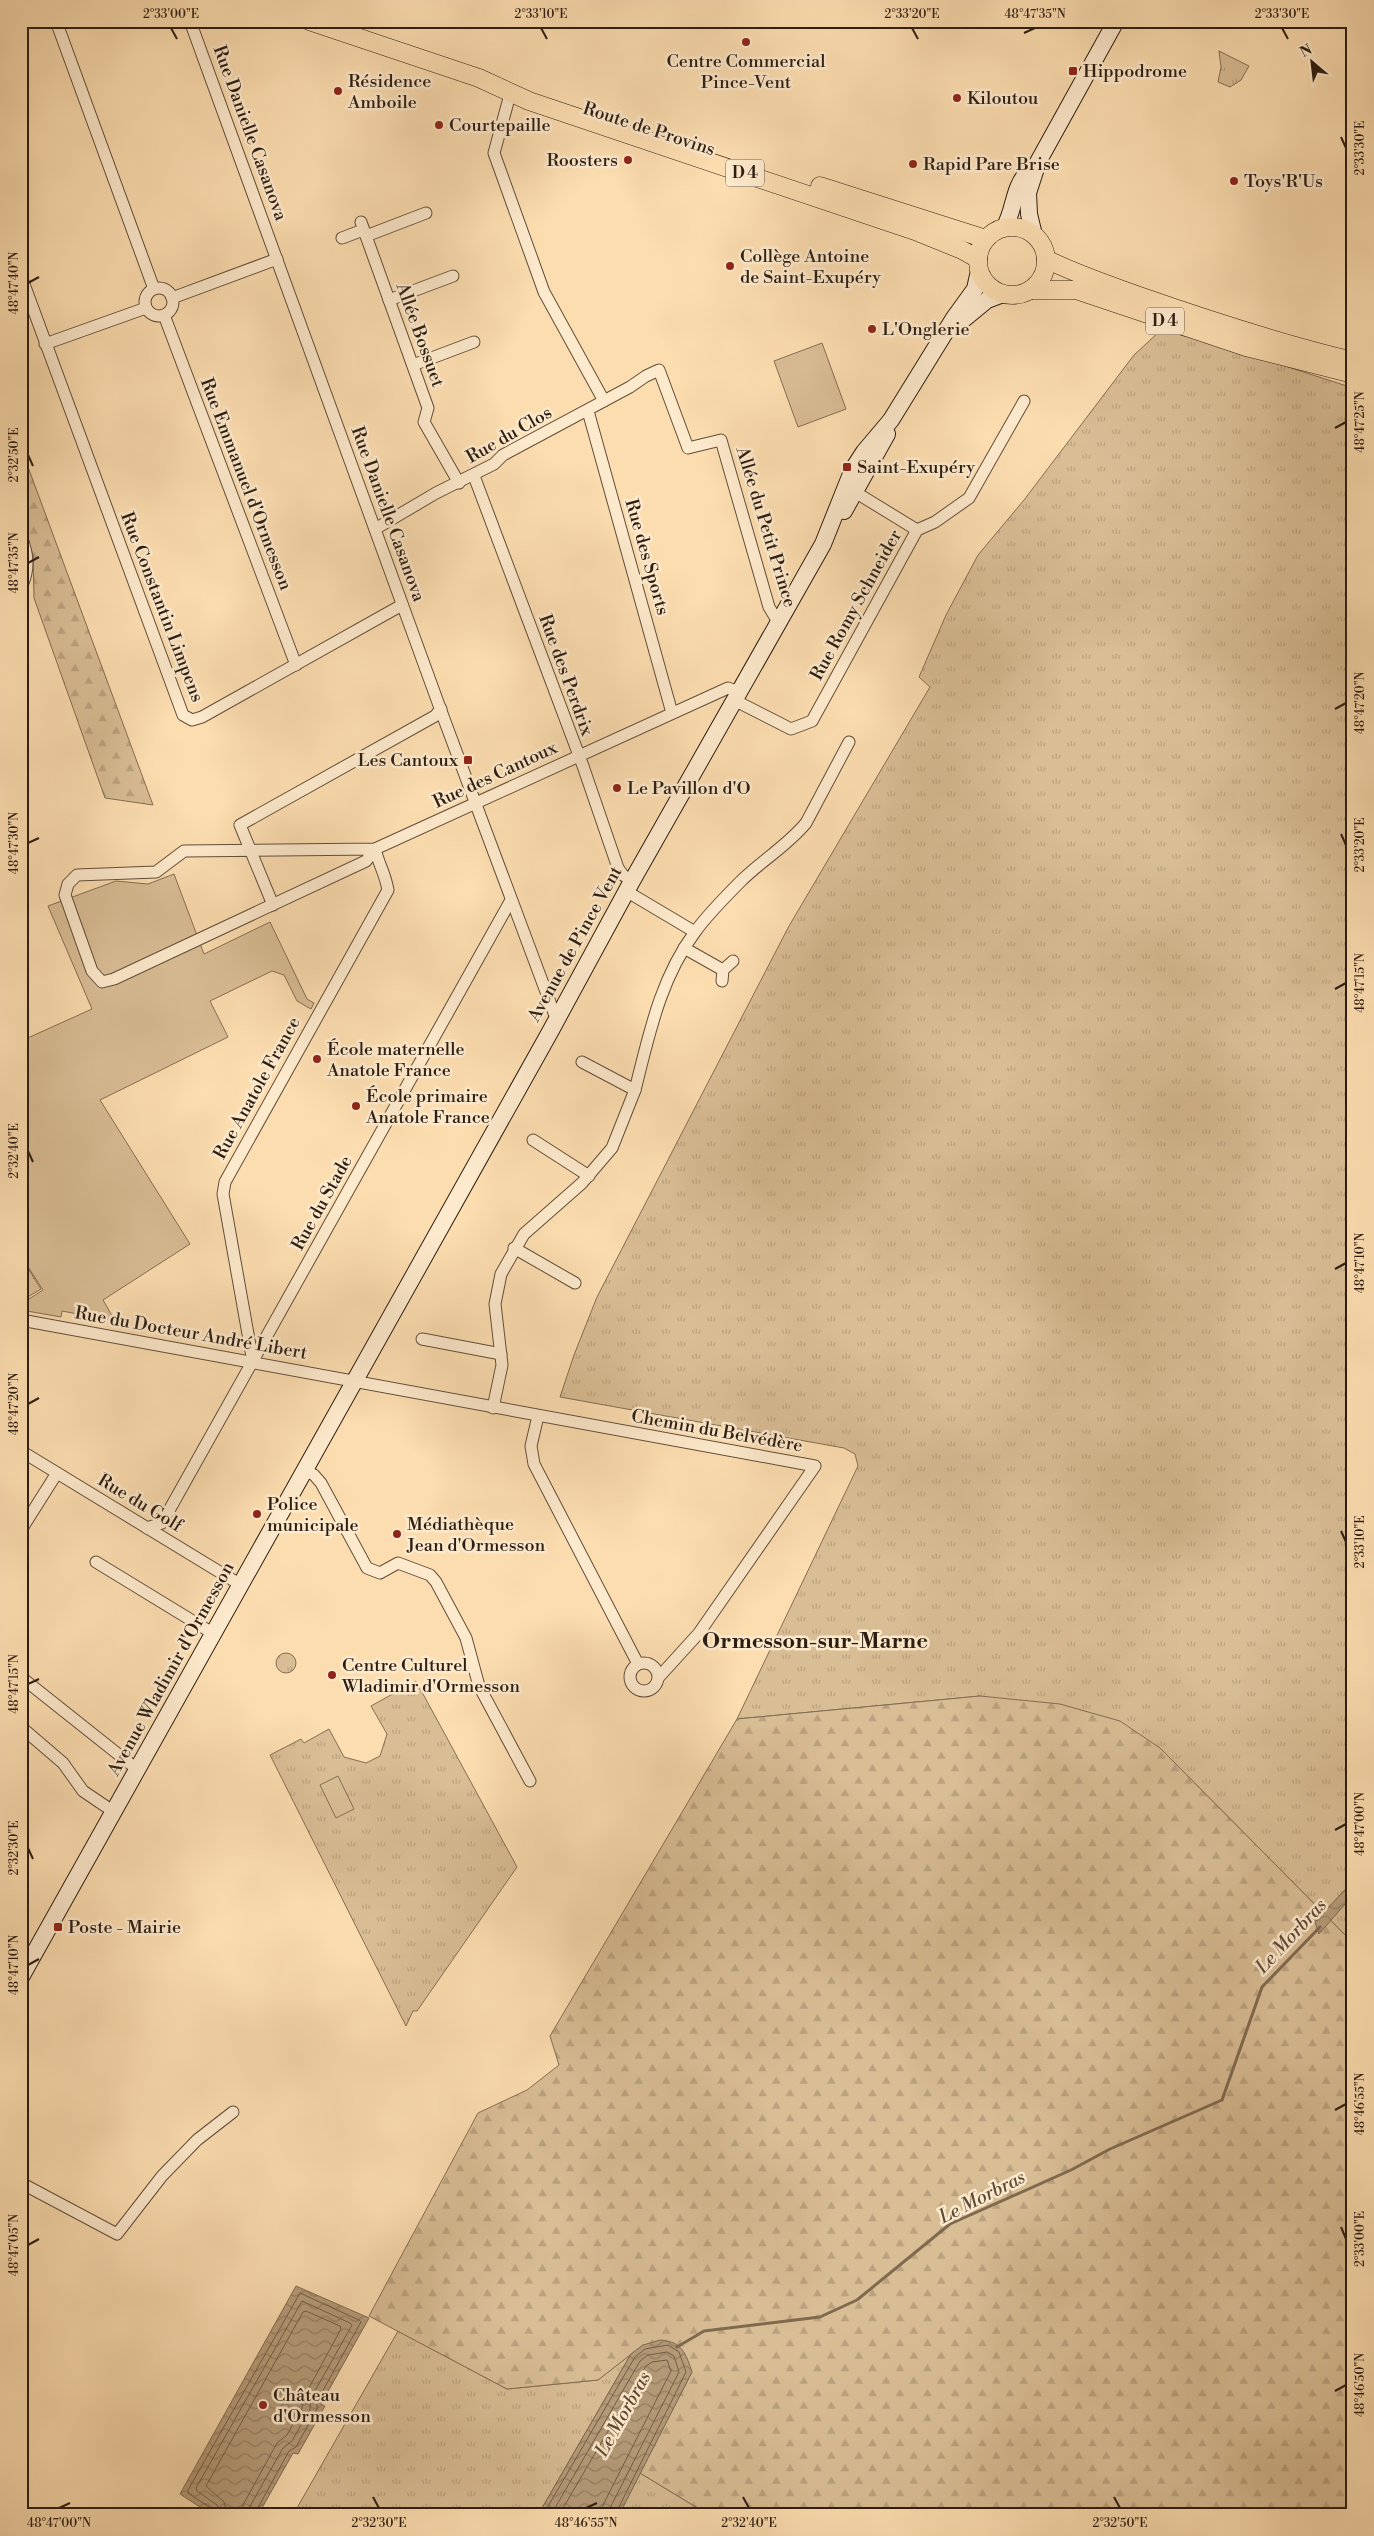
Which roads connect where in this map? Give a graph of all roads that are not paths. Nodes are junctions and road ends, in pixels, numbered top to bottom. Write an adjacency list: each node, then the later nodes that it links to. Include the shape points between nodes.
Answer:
1 (56, 21): 18 (street)
2 (190, 21): 13 (street, Rue Danielle Casanova)
3 (309, 21): 5 (main road, Route de Provins / D 4)
4 (1116, 21): 6 (main road)
5 (511, 91): 12 (main road, Route de Provins / D 4, via 535,91 928,222); 15 (main road, Route de Provins / D 4, via 529,101 915,232 962,250); 32 (street, via 494,153 544,292)
6 (1038, 162): 8 (main road, via 1021,179); 10 (main road, via 1028,193)
7 (426, 213): 9 (street)
8 (1004, 228): 10 (main road, via 1014,227); 12 (main road)
9 (363, 229): 11 (street); 22 (street, Allée Bossuet)
10 (1034, 235): 14 (main road, via 1042,244)
11 (342, 238)
12 (986, 238): 15 (main road, via 980,248)
13 (277, 259): 21 (street); 40 (street, Rue Danielle Casanova)
14 (1046, 259): 19 (main road, via 1043,276); 28 (main road, D 4, via 1184,311 1296,347)
15 (978, 265): 20 (main road, via 984,281); 26 (main road, Avenue de Pince Vent, via 975,289)
16 (21, 276): 27 (street, Rue Constantin Limpens)
17 (453, 276): 22 (street)
18 (154, 289): 21 (street, via 165,290); 23 (street, via 145,299)
19 (1030, 290): 20 (main road, via 1022,294); 31 (main road, D 4, via 1076,290 1246,347)
20 (1002, 294): 26 (main road, Avenue de Pince Vent, via 976,308)
21 (172, 298): 24 (street, via 172,307)
22 (389, 300): 29 (street, Allée Bossuet)
23 (146, 308): 24 (street, via 152,314); 27 (street)
24 (164, 315): 46 (street, Rue Emmanuel d'Ormesson)
25 (474, 342): 29 (street)
26 (940, 342): 35 (main road, Avenue de Pince Vent)
27 (45, 344): 46 (street, Rue Constantin Limpens, via 183,715 192,720 202,717)
28 (1353, 361)
29 (413, 365): 37 (street, Allée Bossuet, via 428,408 424,422)
30 (659, 370): 32 (street, Rue du Clos); 45 (street, Allée du Petit Prince, via 688,448 721,440 769,607)
31 (1353, 374)
32 (604, 401): 34 (street, Rue du Clos)
33 (1024, 401): 41 (street, Rue Romy Schneider, via 969,498 935,522)
34 (588, 411): 36 (street, Rue du Clos, via 512,450); 49 (street, Rue des Sports)
35 (891, 420): 38 (main road, Avenue de Pince Vent, via 887,437); 39 (main road, Avenue de Pince Vent, via 853,469)
36 (474, 476): 37 (street, Rue du Clos); 51 (street, Rue des Perdrix)
37 (460, 483): 40 (street, Rue du Clos, via 436,493)
38 (855, 492): 39 (main road, Avenue de Pince Vent, via 837,522); 41 (street)
39 (830, 527): 45 (main road, Avenue de Pince Vent)
40 (375, 529): 44 (street, Rue Danielle Casanova)
41 (917, 530): 47 (street, Rue Romy Schneider, via 812,721 791,729)
42 (21, 536): 43 (street, via 26,549 28,574)
43 (21, 587)
44 (402, 605): 46 (street, Rue Constantin Limpens); 48 (street, Rue Danielle Casanova)
45 (778, 622): 47 (main road, Avenue de Pince Vent)
46 (296, 665)
47 (736, 696): 49 (street, Rue des Cantoux, via 728,688); 55 (main road, Avenue de Pince Vent)
48 (441, 709): 52 (street, Rue Danielle Casanova); 54 (street, via 435,716 240,824)
49 (672, 713): 51 (street, Rue des Cantoux)
50 (849, 742): 58 (street, via 822,797 796,835 745,878)
51 (578, 756): 52 (street, Rue des Cantoux); 55 (street, Rue des Perdrix, via 618,868)
52 (476, 803): 53 (street, Rue des Cantoux); 56 (street, Rue Danielle Casanova)
53 (375, 849): 54 (street); 57 (street, via 366,861); 71 (street, Rue Anatole France, via 379,866 385,871 388,890 225,1182 223,1194)
54 (251, 850): 57 (street); 57 (street, via 184,851 156,872 77,875 68,884 65,895 92,971 102,982 114,979)
55 (629, 886): 58 (street, Rue des Perdrix); 61 (main road, Avenue de Pince Vent)
56 (511, 900): 61 (street, Rue Danielle Casanova, via 554,1012); 71 (street, Rue du Stade)
57 (273, 905)
58 (695, 932): 59 (street)
59 (684, 948): 60 (street, via 722,975); 63 (street, via 655,1011)
60 (733, 961)
61 (559, 1016): 72 (main road, Avenue de Pince Vent)
62 (582, 1062): 63 (street)
63 (635, 1090): 65 (street, via 612,1148)
64 (533, 1140): 65 (street)
65 (590, 1176): 66 (street, via 524,1234)
66 (514, 1248): 67 (street); 70 (street, via 501,1274 495,1304)
67 (575, 1283)
68 (21, 1320): 71 (street, Rue du Docteur André Libert)
69 (422, 1339): 70 (street)
70 (501, 1354): 73 (street, via 502,1365)
71 (253, 1362): 72 (street, Rue du Docteur André Libert); 78 (street, Rue du Stade)
72 (355, 1381): 73 (street, Chemin du Belvédère); 76 (main road, Avenue Wladimir d'Ormesson)
73 (492, 1408): 74 (street, Chemin du Belvédère)
74 (538, 1416): 85 (street, via 531,1446 534,1464); 87 (street, Chemin du Belvédère, via 815,1466 699,1632)
75 (21, 1451): 77 (street, Rue du Golf)
76 (305, 1470): 83 (main road, Avenue Wladimir d'Ormesson); 90 (street, via 321,1483 367,1568 380,1573 398,1563 430,1575 436,1582 469,1644 479,1686)
77 (57, 1473): 79 (street, Rue du Golf); 80 (street)
78 (162, 1523): 79 (street); 81 (street)
79 (148, 1528): 81 (street, Rue du Golf)
80 (21, 1530)
81 (166, 1539): 83 (street, Rue du Golf)
82 (96, 1562): 84 (street)
83 (241, 1585): 84 (main road, Avenue Wladimir d'Ormesson)
84 (214, 1634): 89 (main road, Avenue Wladimir d'Ormesson)
85 (638, 1664): 87 (street, via 652,1664); 87 (street, via 631,1672 634,1687 649,1691 655,1687)
86 (21, 1677): 89 (street)
87 (659, 1677)
88 (21, 1727): 91 (street, via 63,1763 83,1791)
89 (138, 1770): 91 (main road, Avenue Wladimir d'Ormesson)
90 (530, 1781)
91 (114, 1812): 92 (main road, Avenue Wladimir d'Ormesson)
92 (21, 1977)
93 (233, 2112): 94 (street, via 197,2140 162,2176 117,2234)
94 (21, 2183)

